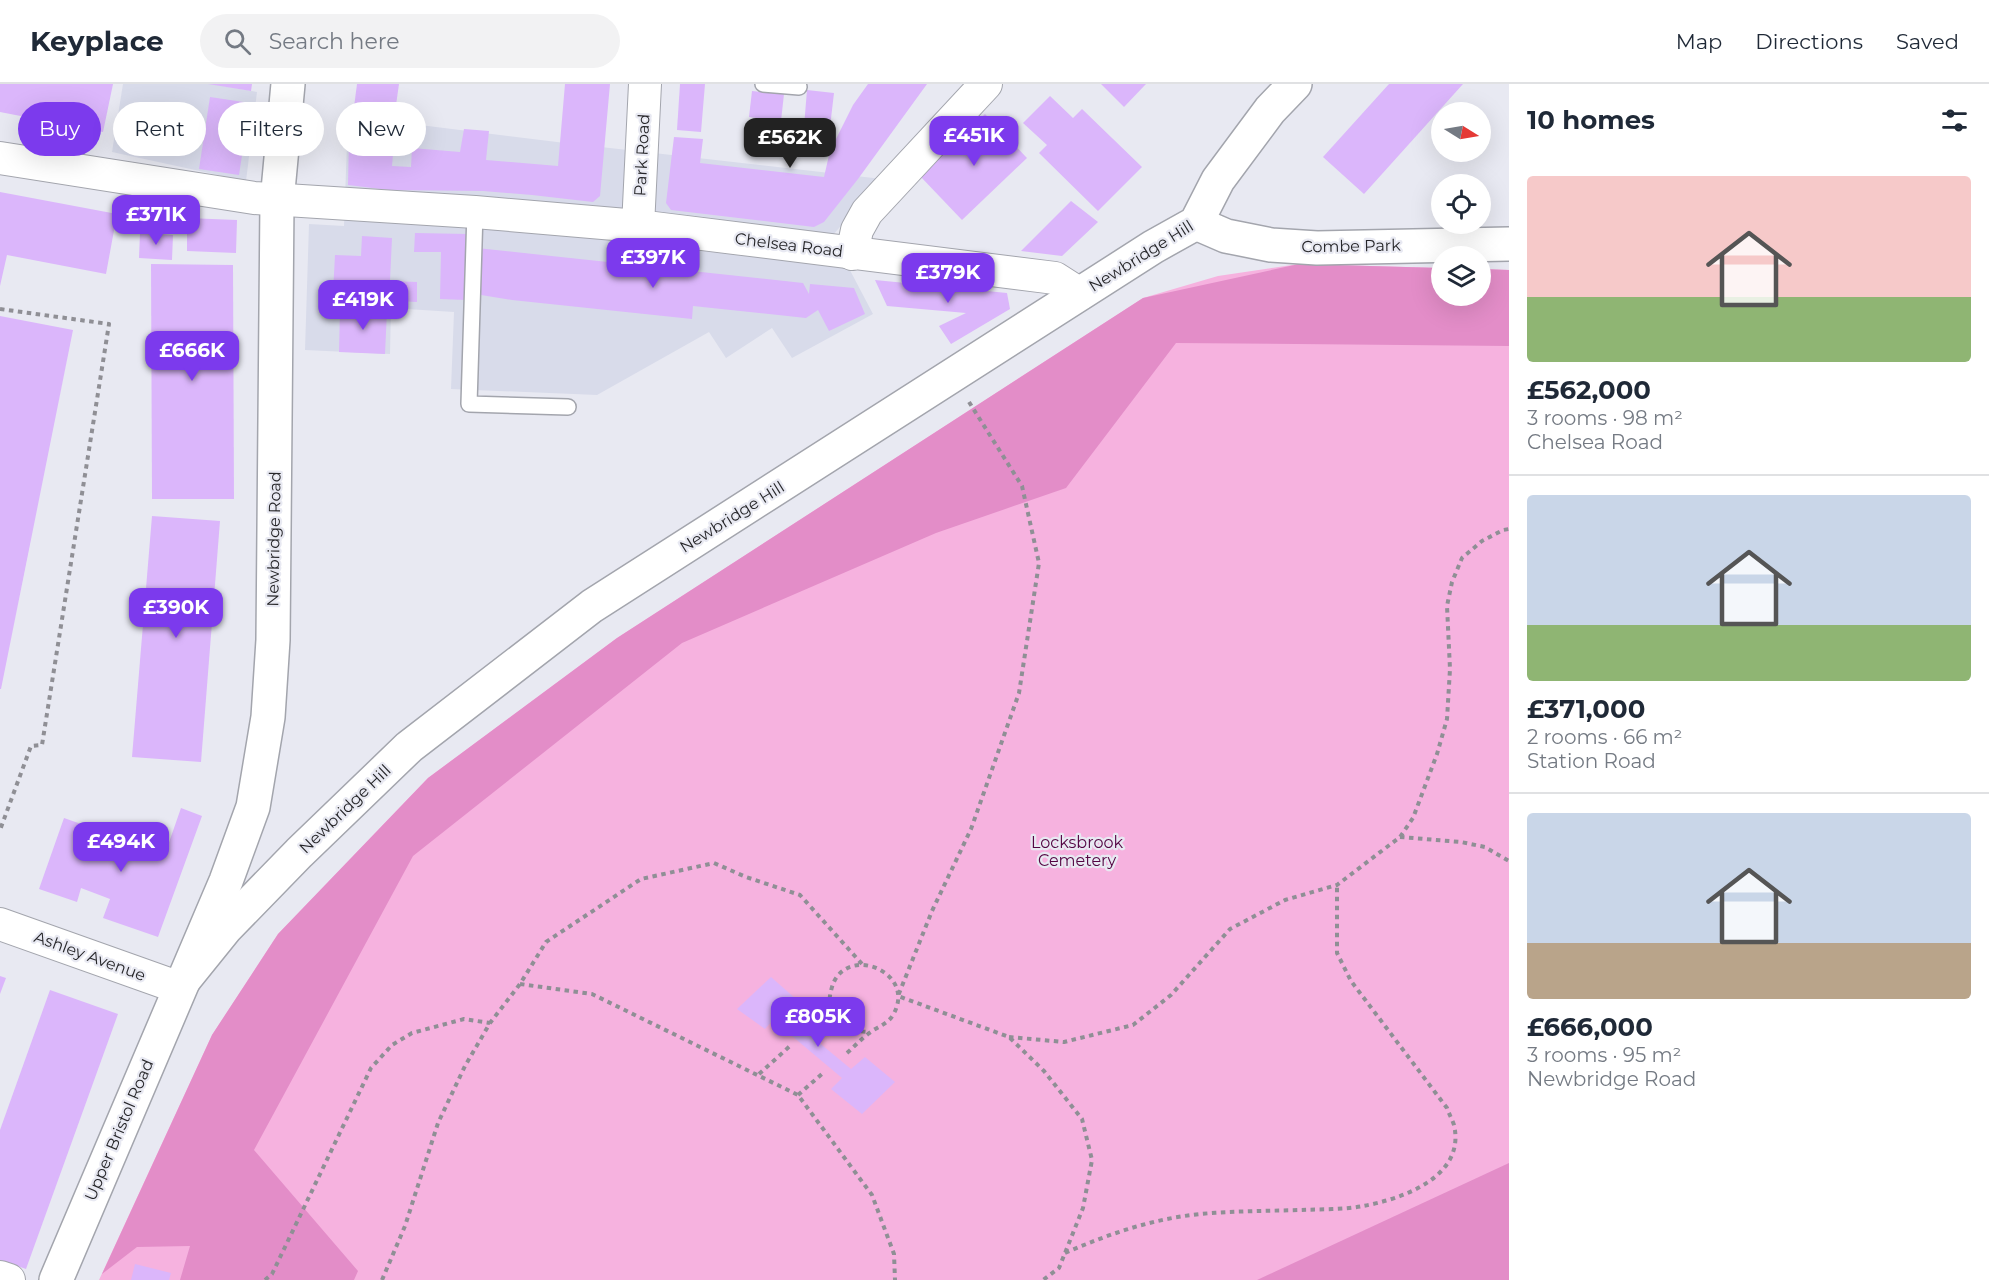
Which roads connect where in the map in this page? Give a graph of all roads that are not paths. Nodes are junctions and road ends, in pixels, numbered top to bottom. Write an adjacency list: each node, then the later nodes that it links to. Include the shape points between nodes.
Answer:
1 (288, 84): 8 (main road, Newbridge Road)
2 (645, 84): 11 (street, Park Road)
3 (763, 84): 6 (lane)
4 (986, 84): 13 (street, via 867,212 857,230)
5 (1295, 84): 10 (main road, Newbridge Hill, via 1270,110 1218,180)
6 (799, 87)
7 (0, 158): 8 (street, Chelsea Road)
8 (277, 201): 9 (street, Chelsea Road); 17 (main road, Newbridge Road, via 273,640 268,717 254,807)
9 (475, 212): 11 (street, Chelsea Road); 15 (lane, via 469,404)
10 (1196, 223): 12 (main road, Combe Park, via 1226,236 1271,245 1317,248); 14 (main road, Newbridge Hill)
11 (638, 225): 13 (street, Chelsea Road)
12 (1509, 244)
13 (852, 254): 14 (street, Chelsea Road, via 1055,278)
14 (1080, 294): 17 (main road, Newbridge Hill, via 592,606 409,747 226,928)
15 (568, 407)
16 (0, 924): 17 (street, Ashley Avenue)
17 (182, 984): 20 (main road, Upper Bristol Road)
18 (0, 1277): 19 (street)
19 (9, 1280)
20 (56, 1280)

